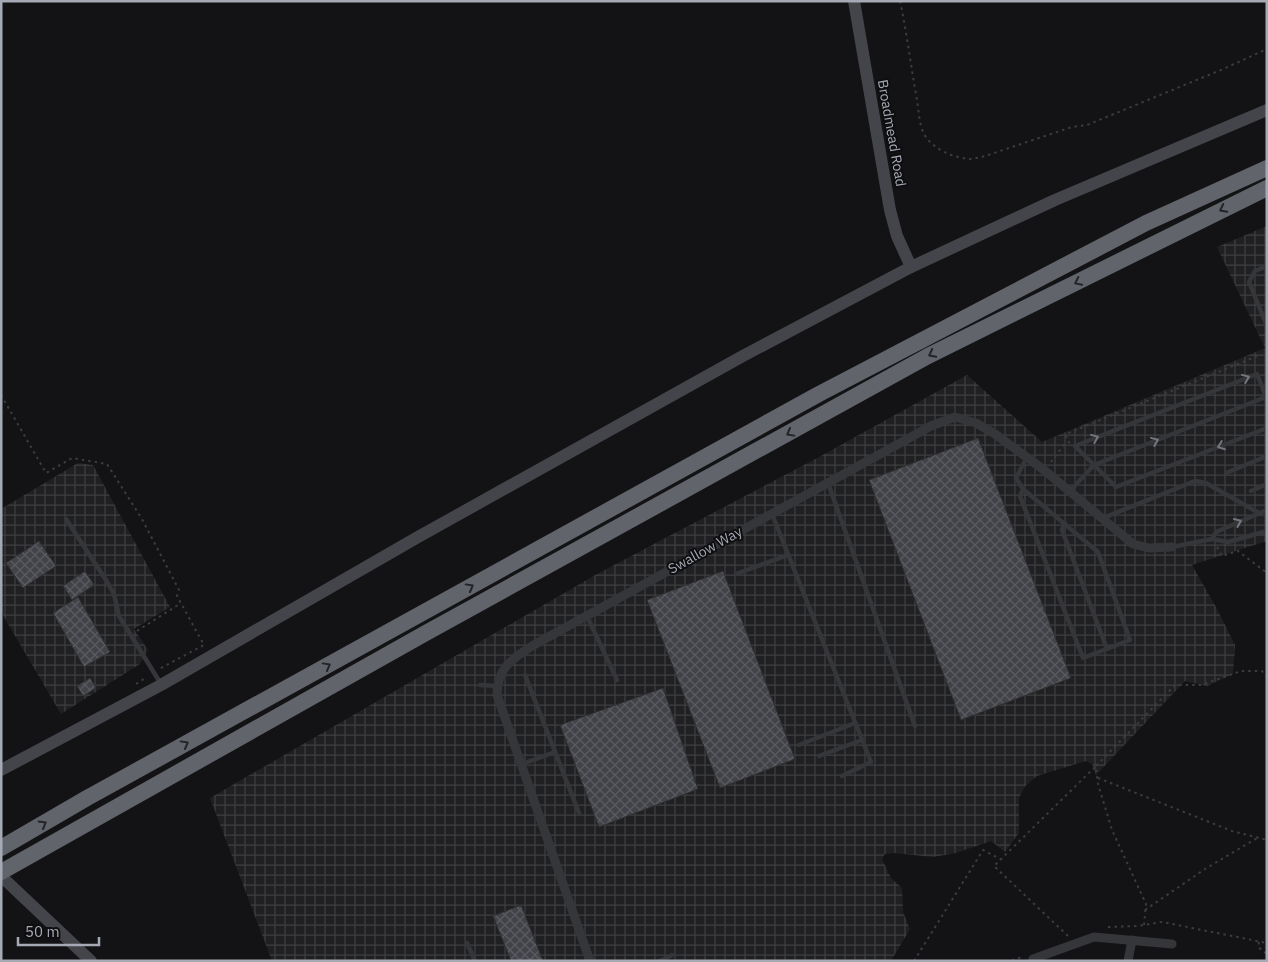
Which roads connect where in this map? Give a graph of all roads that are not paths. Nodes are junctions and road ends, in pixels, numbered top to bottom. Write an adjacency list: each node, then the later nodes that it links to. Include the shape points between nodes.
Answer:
1 (854, 1): 6 (street, Broadmead Road, via 890,210)
2 (1267, 110): 6 (street, via 1055,200)
3 (1267, 168): 47 (highway, one-way to 3, via 819,394 1146,223)
4 (1267, 188): 48 (highway, one-way to 48, via 928,356)
5 (1267, 266): 7 (lane, via 1255,271 1249,282)
6 (911, 267): 34 (street, via 741,357 418,537)
7 (1267, 326)
8 (1266, 398): 12 (lane, one-way to 8); 12 (lane, one-way to 8, via 1075,446 1257,374)
9 (1267, 428): 12 (lane, one-way to 12, via 1116,487)
10 (1267, 456): 13 (lane)
11 (1028, 457): 14 (street, Swallow Way, via 976,423 955,417 931,426); 16 (lane, via 1016,478); 17 (street, Swallow Way)
12 (1094, 465): 17 (lane)
13 (1226, 473)
14 (828, 483): 21 (street, Swallow Way); 38 (lane)
15 (1267, 484): 18 (lane)
16 (1023, 489): 24 (lane); 31 (lane, via 1020,496 1083,658)
17 (1070, 491): 22 (street, Swallow Way)
18 (1251, 491)
19 (1267, 510): 20 (lane)
20 (1259, 513): 22 (lane, via 1206,483 1195,481); 26 (lane, one-way to 20, via 1216,532)
21 (772, 514): 28 (lane); 30 (street, Swallow Way)
22 (1103, 518): 27 (street, Swallow Way, via 1133,544 1149,548)
23 (66, 519): 34 (lane, via 106,580 114,594 119,616)
24 (1065, 523): 31 (lane, via 1062,530); 31 (lane, via 1098,552 1130,640)
25 (1267, 531): 26 (lane, via 1228,542)
26 (1212, 539): 27 (lane)
27 (1172, 547)
28 (788, 555): 29 (lane); 37 (lane)
29 (736, 574)
30 (587, 616): 33 (lane); 36 (street, Swallow Way, via 514,658 500,676)
31 (1107, 649)
32 (525, 675): 41 (lane)
33 (617, 680)
34 (161, 685): 44 (street)
35 (480, 685): 36 (lane)
36 (497, 686): 43 (street, via 497,695)
37 (855, 723): 39 (lane); 40 (lane)
38 (915, 726)
39 (862, 740): 42 (lane); 45 (lane, via 871,762)
40 (800, 745)
41 (555, 752): 43 (lane); 46 (lane)
42 (820, 756)
43 (522, 764): 57 (street)
44 (1, 770)
45 (842, 776)
46 (579, 813)
47 (1, 848)
48 (1, 872)
49 (1, 876): 55 (street)
50 (1132, 940): 52 (street); 54 (street, via 1094,937); 59 (street)
51 (467, 943): 56 (lane)
52 (1172, 944)
53 (672, 955): 58 (lane)
54 (1032, 959)
55 (91, 961)
56 (475, 961)
57 (590, 961)
58 (660, 961)
59 (1128, 961)

